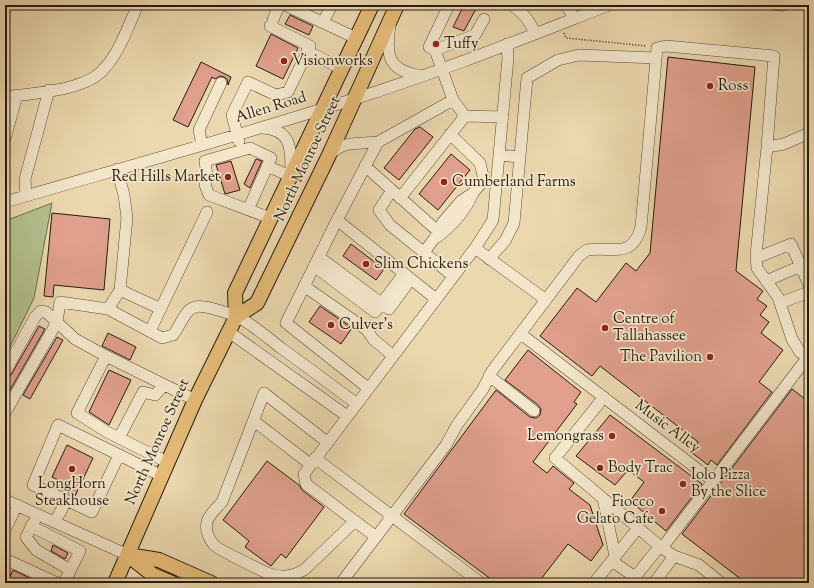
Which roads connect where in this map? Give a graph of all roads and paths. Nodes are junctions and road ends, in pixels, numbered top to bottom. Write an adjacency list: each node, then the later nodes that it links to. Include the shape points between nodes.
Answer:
1 (138, 5): 26 (street, via 112,58 98,74 79,85)
2 (279, 5): 20 (street, via 271,23 310,46)
3 (285, 5): 14 (street)
4 (332, 5): 14 (street)
5 (372, 5): 17 (main road, North Monroe Street)
6 (397, 5): 12 (main road, North Monroe Street)
7 (449, 5): 19 (street, via 429,47)
8 (512, 5): 16 (street, via 528,19)
9 (566, 5): 11 (street)
10 (601, 6): 11 (street, Allen Road)
11 (574, 18): 16 (street, Allen Road)
12 (391, 19): 24 (street, via 388,45 392,61 401,71); 29 (main road, North Monroe Street)
13 (484, 19): 19 (street, via 475,35)
14 (323, 22): 17 (street)
15 (564, 32): 21 (path, via 566,38 647,46)
16 (535, 33): 18 (street, Allen Road)
17 (356, 38): 22 (main road, North Monroe Street)
18 (507, 44): 23 (street, Allen Road); 33 (street)
19 (435, 50): 23 (street)
20 (307, 51): 22 (street); 36 (street, via 288,92 276,95 248,82 232,115)
21 (654, 58): 41 (street, via 658,48 666,46 774,56); 45 (street, via 579,55 558,60 527,78); 72 (street, via 641,227 637,239 627,248 592,249 583,252)
22 (342, 68): 31 (main road, North Monroe Street)
23 (442, 69): 24 (street, Allen Road); 30 (street)
24 (422, 76): 29 (street, Allen Road)
25 (221, 83): 40 (street, via 199,130)
26 (50, 90): 27 (street); 51 (street, via 25,179)
27 (17, 95): 28 (street); 38 (street)
28 (5, 97)
29 (355, 99): 31 (street, Allen Road); 43 (main road, North Monroe Street)
30 (453, 100): 32 (street); 39 (street)
31 (323, 108): 34 (street, Allen Road); 49 (main road, North Monroe Street)
32 (465, 116): 33 (street); 37 (street)
33 (503, 117): 44 (street)
34 (260, 127): 36 (street, Allen Road); 49 (street, via 276,130 285,137 291,156)
35 (809, 133): 41 (street)
36 (237, 134): 40 (street, Allen Road); 42 (street)
37 (450, 134): 50 (street); 59 (street, via 480,163 484,180 443,222)
38 (5, 139)
39 (378, 142): 43 (street, via 349,144); 47 (street)
40 (202, 145): 48 (street, Allen Road)
41 (767, 148): 60 (street)
42 (242, 151): 46 (street, via 250,148 271,158); 53 (street, via 205,161 205,185 209,195)
43 (330, 153): 76 (main road, North Monroe Street, via 257,303)
44 (499, 155): 45 (street); 58 (street, via 493,220)
45 (520, 157): 61 (street, via 514,223 505,241)
46 (267, 166): 49 (street); 53 (street)
47 (365, 166): 50 (street); 56 (street)
48 (117, 169): 51 (street, Allen Road); 69 (street, via 127,218)
49 (291, 175): 55 (main road, North Monroe Street)
50 (396, 194): 57 (street); 59 (street, via 379,210 390,225)
51 (26, 196): 52 (street, Allen Road)
52 (5, 202)
53 (248, 210): 55 (street)
54 (207, 212): 75 (street)
55 (270, 218): 76 (main road, North Monroe Street, via 235,293)
56 (337, 220): 62 (street); 65 (street)
57 (433, 227)
58 (475, 248): 61 (street); 64 (street)
59 (424, 252): 64 (street)
60 (756, 258): 63 (street, via 791,244); 66 (street, via 756,268)
61 (489, 259): 72 (street)
62 (316, 261): 65 (street, via 388,309); 68 (street)
63 (801, 266): 66 (street); 67 (street)
64 (453, 276): 71 (street)
65 (407, 277): 71 (street)
66 (766, 281): 73 (street)
67 (809, 285)
68 (304, 286): 82 (street, via 367,330 373,339); 87 (street, via 286,323)
69 (120, 290): 74 (street); 75 (street)
70 (809, 292): 73 (street)
71 (436, 299): 82 (street)
72 (546, 300): 80 (street)
73 (780, 303): 83 (street, via 792,339 800,352)
74 (108, 309): 77 (street, via 60,302); 78 (street)
75 (161, 309): 78 (street)
76 (236, 317): 78 (street, via 199,306 191,308 186,313 173,335 162,338); 79 (main road, North Monroe Street); 90 (street)
77 (57, 322): 81 (street, via 75,339); 84 (street, via 46,312 41,311); 92 (street)
78 (150, 332)
79 (229, 332): 89 (main road, North Monroe Street); 93 (street)
80 (521, 334): 85 (street); 88 (street, Music Alley)
81 (106, 356): 86 (street); 95 (street, via 77,413)
82 (393, 356): 87 (street)
83 (808, 358): 101 (street)
84 (5, 372)
85 (489, 376): 91 (street); 107 (street, via 482,390 456,425 446,445)
86 (164, 385): 89 (street); 95 (street, via 156,395 143,392)
87 (368, 388): 90 (street)
88 (604, 397): 101 (street, Music Alley); 102 (street, via 555,458)
89 (194, 400): 99 (main road, North Monroe Street)
90 (357, 404): 93 (street)
91 (534, 411)
92 (5, 413)
93 (347, 416): 96 (street)
94 (254, 421): 96 (street, via 264,393); 98 (street); 108 (street, via 222,502 210,514 207,522 209,537 215,546 275,576 286,577 304,570)
95 (119, 438): 99 (street)
96 (327, 442): 98 (street)
97 (119, 455): 100 (street); 104 (street, via 92,512); 104 (street, via 58,425 33,485)
98 (313, 461): 107 (street); 108 (street, via 304,474 306,484)
99 (168, 462): 100 (main road, North Monroe Street)
100 (162, 476): 115 (main road, North Monroe Street)
101 (713, 481): 114 (street)
102 (602, 498): 111 (street); 117 (street)
103 (5, 500): 105 (street)
104 (66, 501): 109 (street)
105 (12, 512): 106 (street); 112 (street)
106 (38, 514): 109 (street); 110 (street)
107 (393, 516): 113 (street); 127 (street)
108 (355, 521): 113 (street)
109 (56, 522): 115 (street)
110 (32, 526): 119 (street, via 26,537 36,550); 119 (street, via 80,551)
111 (638, 528): 114 (street); 117 (street)
112 (5, 530)
113 (376, 537): 126 (street)
114 (661, 547): 116 (street); 120 (street)
115 (128, 555): 123 (main road, North Monroe Street); 124 (main road, via 154,575); 125 (main road, via 160,560)
116 (674, 556): 129 (street); 130 (street, via 699,565)
117 (614, 559): 120 (street); 128 (street)
118 (5, 563): 121 (street, via 7,560)
119 (70, 570): 122 (street)
120 (632, 580)
121 (57, 583)
122 (64, 583)
123 (115, 583)
124 (172, 583)
125 (211, 583)
126 (341, 583)
127 (481, 583)
128 (594, 583)
129 (654, 583)
130 (721, 583)

